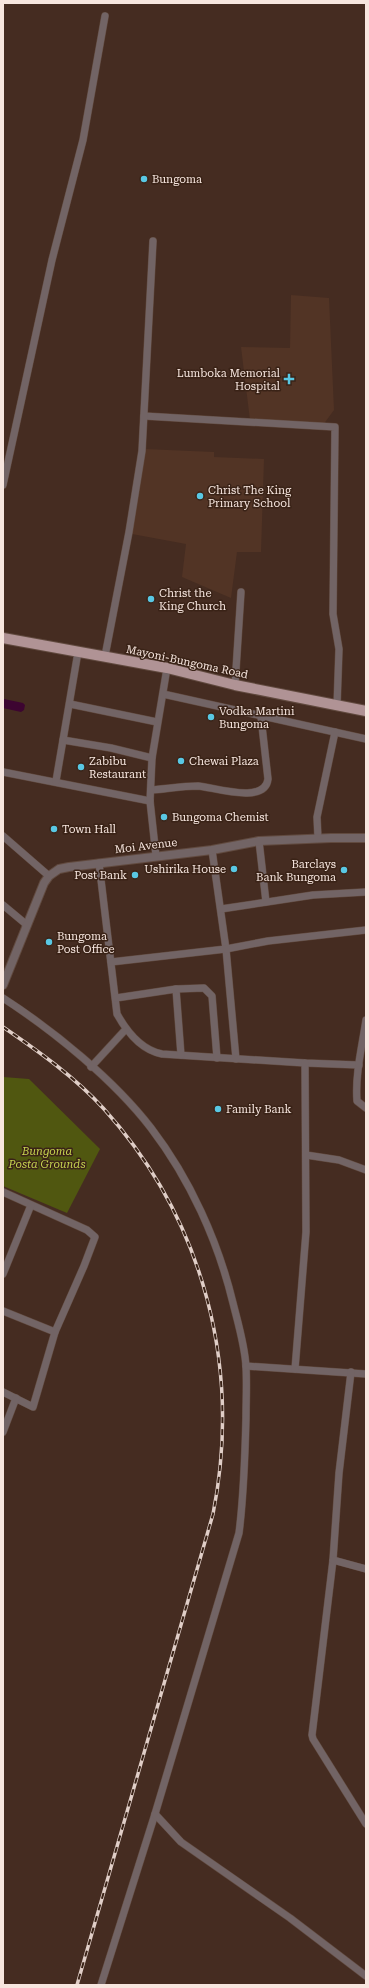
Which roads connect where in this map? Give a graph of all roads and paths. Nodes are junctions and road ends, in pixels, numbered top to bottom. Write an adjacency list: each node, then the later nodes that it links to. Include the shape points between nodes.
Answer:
1 (105, 16): 4 (street, via 83,140 52,260)
2 (153, 241): 3 (street)
3 (144, 416): 8 (street, via 142,451 130,525); 13 (street, via 335,426 333,614 339,649)
4 (3, 485)
5 (241, 592): 10 (street)
6 (3, 638): 7 (main road, Mayoni-Bungoma Road)
7 (78, 652): 8 (main road, Mayoni-Bungoma Road); 12 (street)
8 (105, 656): 9 (main road, Mayoni-Bungoma Road)
9 (167, 668): 10 (main road, Mayoni-Bungoma Road); 11 (street)
10 (235, 684): 13 (main road, Mayoni-Bungoma Road)
11 (163, 694): 15 (street); 16 (street)
12 (70, 704): 16 (street); 19 (street)
13 (337, 706): 14 (main road, Mayoni-Bungoma Road)
14 (366, 711)
15 (261, 717): 17 (street); 23 (street, via 268,779 261,790 226,792 198,786)
16 (157, 722): 20 (street)
17 (335, 732): 18 (street); 26 (street, via 317,817)
18 (366, 739)
19 (64, 740): 20 (street); 22 (street)
20 (152, 758): 23 (street)
21 (3, 772): 22 (street)
22 (56, 781): 24 (street)
23 (151, 790): 24 (street)
24 (150, 801): 30 (street)
25 (3, 836): 32 (street)
26 (318, 838): 27 (street, Moi Avenue); 28 (street, Moi Avenue)
27 (366, 838)
28 (259, 842): 29 (street, Moi Avenue); 34 (street)
29 (212, 850): 30 (street, Moi Avenue); 36 (street)
30 (156, 856): 31 (street, Moi Avenue)
31 (99, 863): 32 (street, Moi Avenue, via 59,869); 40 (street)
32 (49, 876): 37 (street)
33 (366, 892): 34 (street, via 313,895)
34 (266, 902): 36 (street)
35 (3, 906): 37 (street)
36 (221, 909): 39 (street)
37 (27, 925): 41 (street)
38 (366, 930): 39 (street, via 268,940)
39 (226, 949): 40 (street); 49 (street)
40 (111, 962): 44 (street)
41 (3, 984)
42 (176, 989): 44 (street); 47 (street); 48 (street, via 204,988 212,996)
43 (3, 998): 52 (street, via 31,1016)
44 (116, 998): 46 (street, via 117,1014)
45 (366, 1020): 51 (street)
46 (126, 1029): 47 (street, via 147,1050); 52 (street)
47 (181, 1055): 48 (street)
48 (217, 1058): 49 (street)
49 (236, 1059): 50 (street)
50 (305, 1063): 51 (street); 55 (street)
51 (359, 1064): 53 (street)
52 (91, 1067): 62 (street, via 151,1128 194,1198 215,1243 227,1277)
53 (362, 1076): 54 (street, via 357,1101)
54 (366, 1108)
55 (306, 1155): 56 (street, via 339,1160); 63 (street, via 306,1232)
56 (366, 1170)
57 (3, 1192): 58 (street)
58 (32, 1205): 59 (street); 61 (street, via 87,1230 95,1237)
59 (3, 1274)
60 (3, 1311): 61 (street)
61 (55, 1332): 67 (street, via 33,1407)
62 (246, 1366): 63 (street); 71 (street, via 244,1490 239,1533)
63 (294, 1369): 64 (street)
64 (351, 1372): 65 (street); 69 (street, via 339,1473)
65 (366, 1374)
66 (4, 1395): 67 (street)
67 (16, 1398): 68 (street)
68 (3, 1432)
69 (333, 1560): 70 (street); 72 (street, via 312,1735)
70 (366, 1569)
71 (156, 1814): 73 (street, via 181,1842 290,1918); 74 (street)
72 (366, 1824)
73 (366, 1976)
74 (101, 1985)

